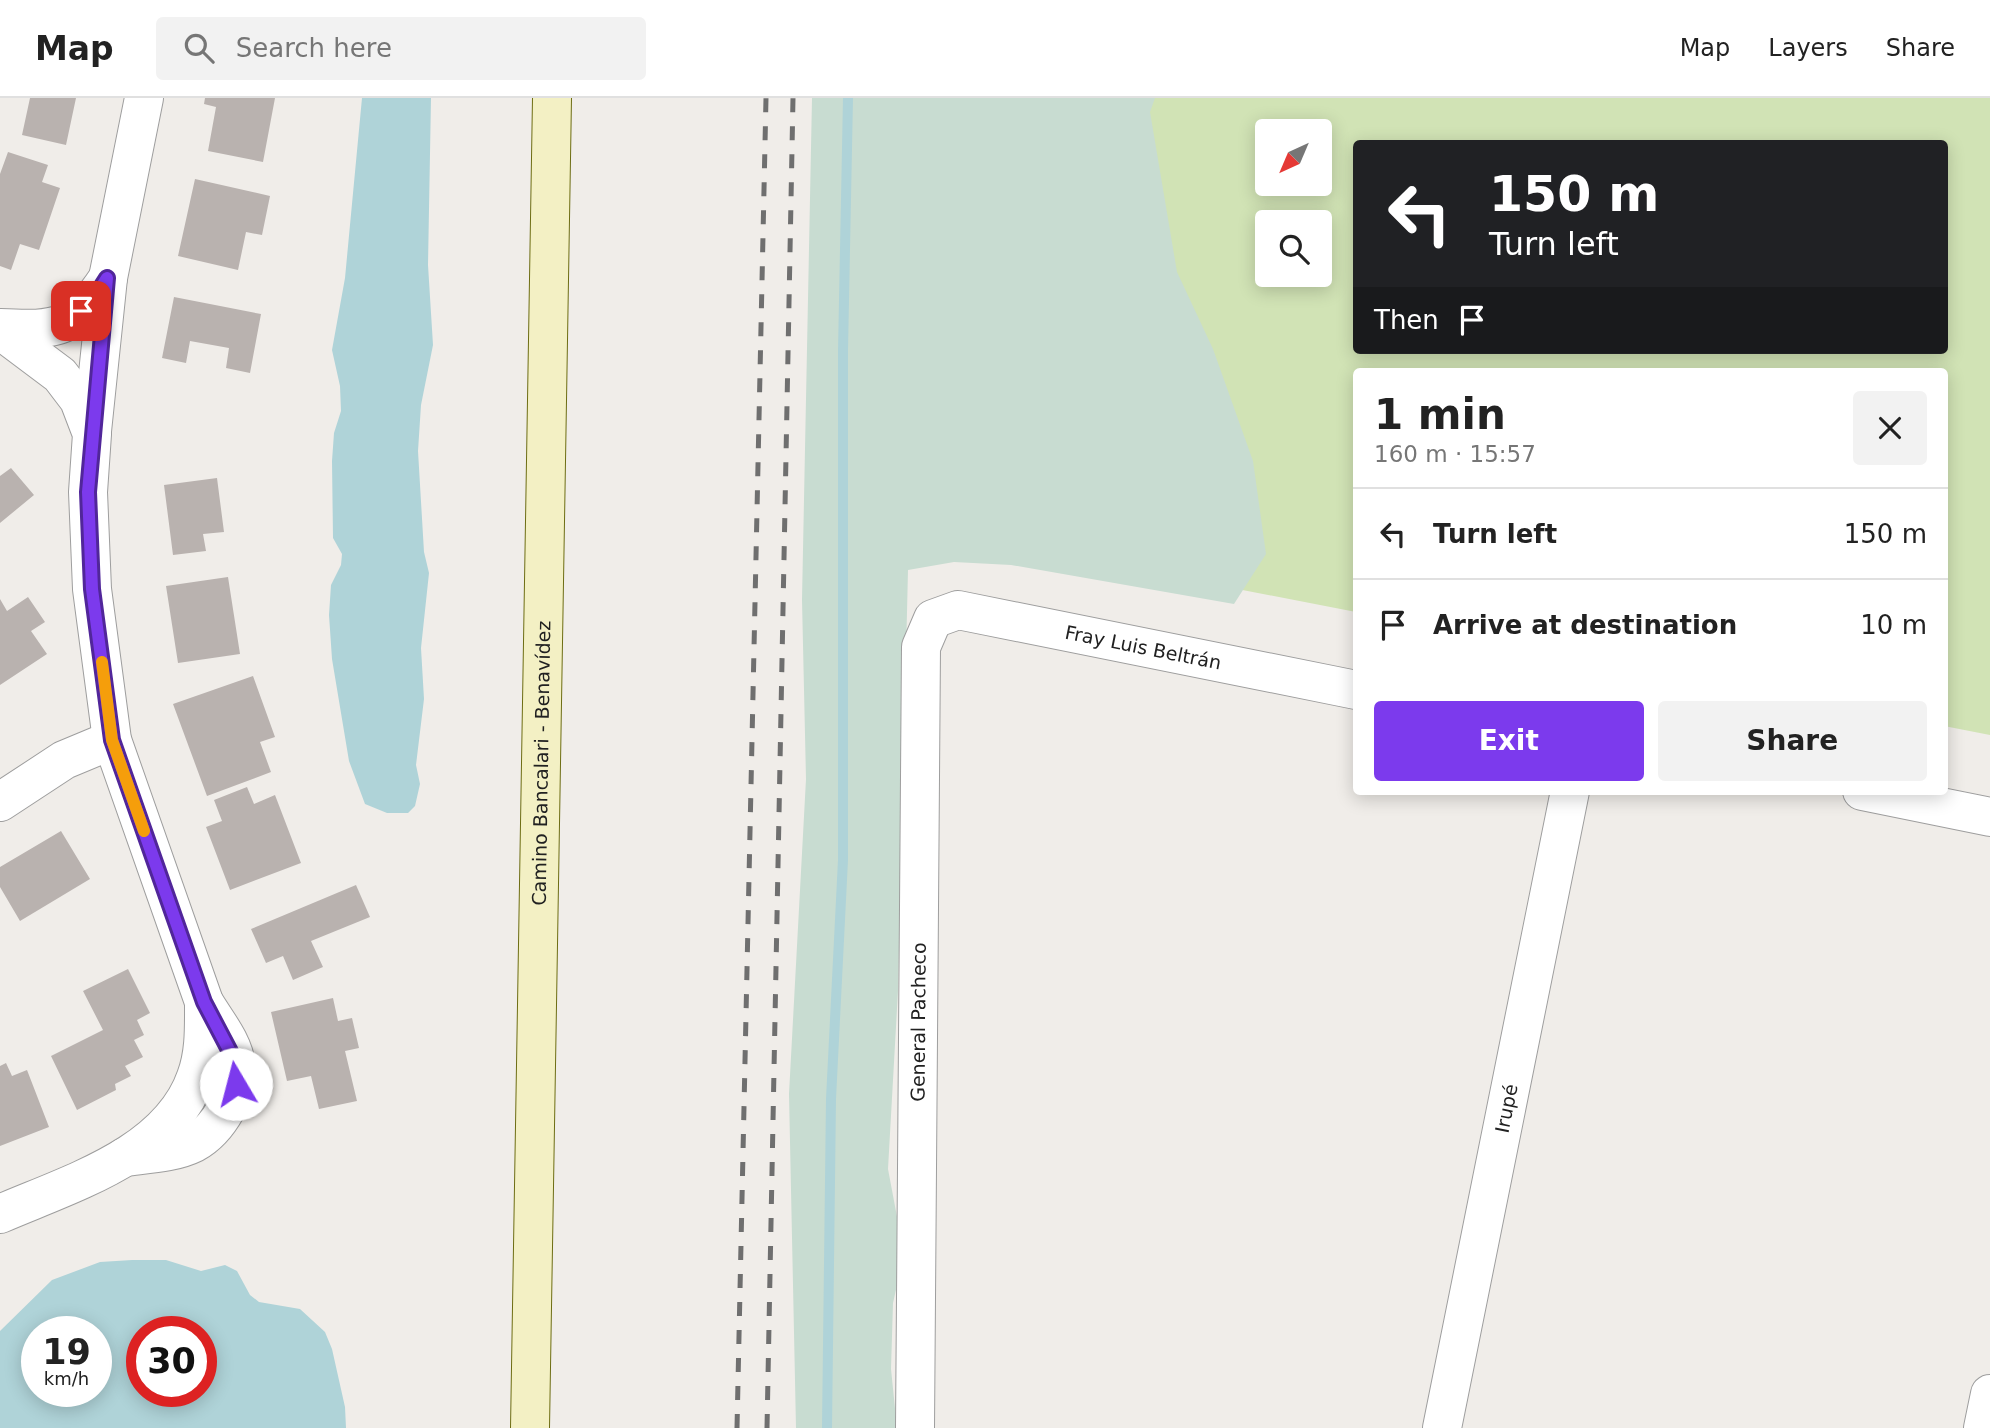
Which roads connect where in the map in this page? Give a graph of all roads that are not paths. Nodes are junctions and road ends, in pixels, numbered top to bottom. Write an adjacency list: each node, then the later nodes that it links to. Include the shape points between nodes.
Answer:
1 (144, 98): 3 (street)
2 (552, 98): 15 (main road, Camino Bancalari - Benavídez)
3 (107, 278): 4 (street, via 93,300 55,328); 5 (street)
4 (0, 329): 5 (street, via 60,375 79,400)
5 (92, 433): 8 (street, via 88,492 92,589)
6 (933, 619): 7 (street, Fray Luis Beltrán, via 958,610); 16 (street, General Pacheco, via 921,647)
7 (1353, 689)
8 (112, 740): 11 (street, via 64,760); 13 (street, via 204,1002 236,1063 236,1084 228,1105 195,1142 125,1157)
9 (1569, 795): 17 (street, Irupé)
10 (1882, 795): 12 (street)
11 (0, 802)
12 (1990, 817)
13 (0, 1214)
14 (1990, 1394): 18 (street)
15 (530, 1428)
16 (915, 1428)
17 (1442, 1428)
18 (1983, 1428)

